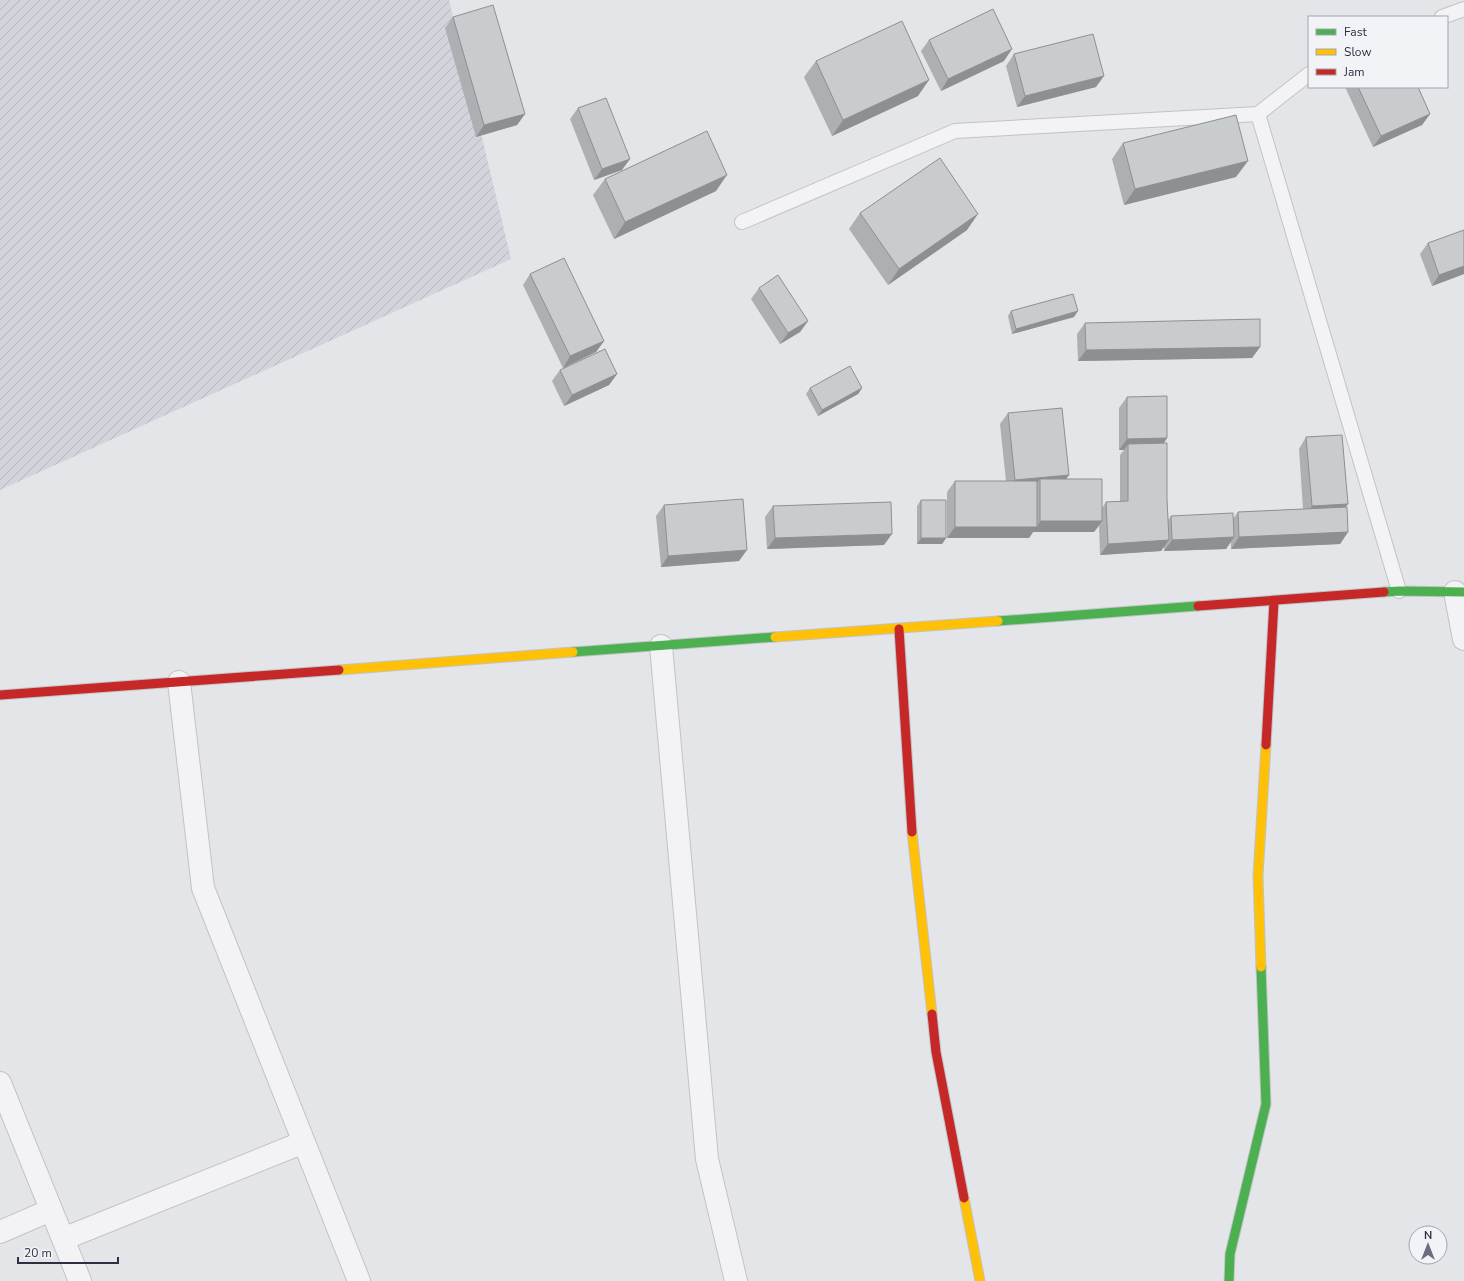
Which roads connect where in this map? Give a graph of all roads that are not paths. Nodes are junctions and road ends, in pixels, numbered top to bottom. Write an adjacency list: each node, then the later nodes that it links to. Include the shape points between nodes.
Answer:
1 (1464, 9): 2 (lane)
2 (1445, 16)
3 (1308, 75): 4 (lane)
4 (1258, 114): 5 (lane, via 955,130); 6 (lane)
5 (742, 222)
6 (1399, 591): 7 (street); 8 (street)
7 (1460, 592): 10 (street)
8 (1274, 601): 9 (street); 23 (street, via 1258,876 1266,1104 1230,1254)
9 (899, 628): 11 (street); 22 (street, via 913,844 936,1052)
10 (1464, 639)
11 (661, 646): 12 (street); 21 (street, via 707,1159)
12 (179, 682): 13 (street); 15 (street, via 203,888)
13 (0, 695)
14 (0, 1083): 16 (street)
15 (304, 1142): 18 (street); 20 (street)
16 (51, 1210): 17 (street); 18 (street)
17 (0, 1232)
18 (63, 1239): 19 (street)
19 (80, 1281)
20 (359, 1281)
21 (736, 1281)
22 (980, 1281)
23 (1229, 1281)

